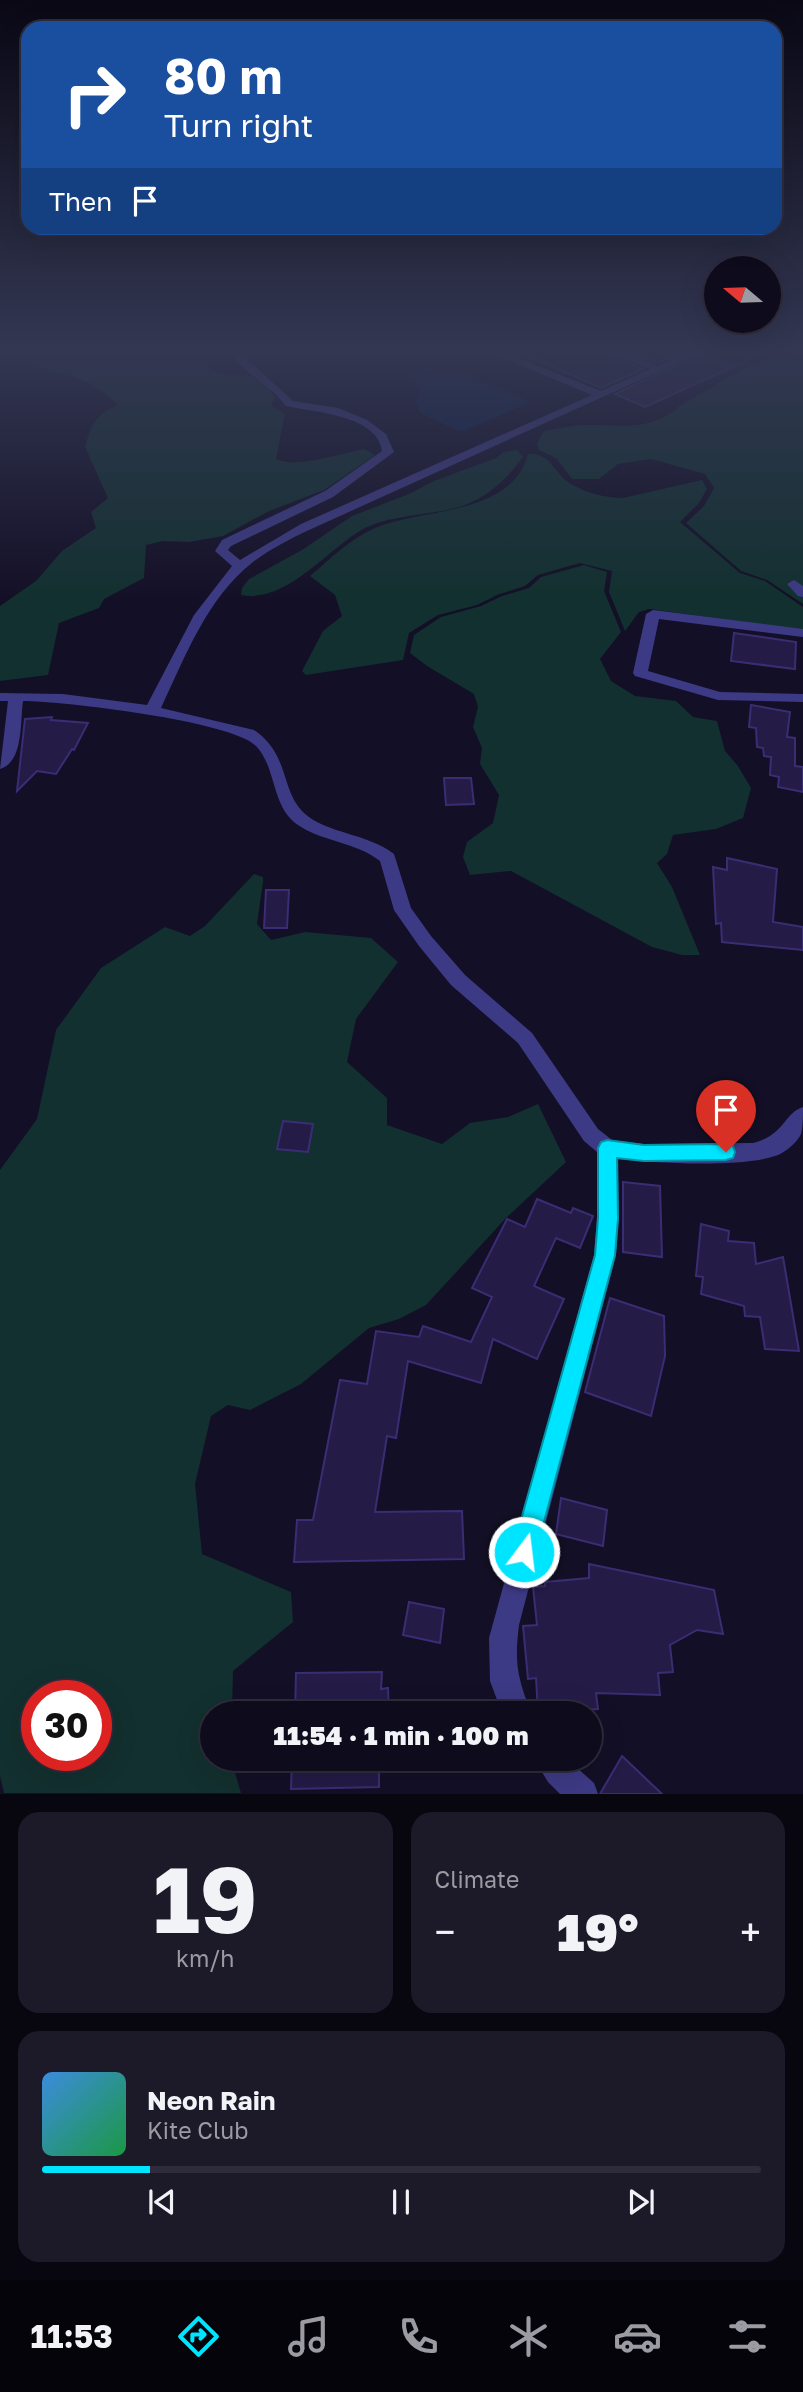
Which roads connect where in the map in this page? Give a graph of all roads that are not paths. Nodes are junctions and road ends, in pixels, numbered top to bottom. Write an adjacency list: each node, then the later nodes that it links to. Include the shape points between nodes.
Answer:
1 (382, 436): 3 (street, via 388,452 329,494 226,543 221,551)
2 (506, 436): 3 (street, via 305,527)
3 (240, 566): 7 (street, via 209,602)
4 (803, 633): 6 (street, via 653,614 640,673 718,696)
5 (8, 696): 7 (street); 8 (street, via 9,754)
6 (803, 698)
7 (153, 709): 10 (street, via 261,739 299,818 383,853 393,866 403,910 425,941 458,980 525,1038 591,1135)
8 (0, 764)
9 (803, 1116): 10 (street, via 775,1147 753,1152 644,1153)
10 (607, 1148): 11 (street, via 605,1255 505,1625 501,1676)
11 (510, 1701)
12 (557, 1771): 13 (street)
13 (583, 1794)

